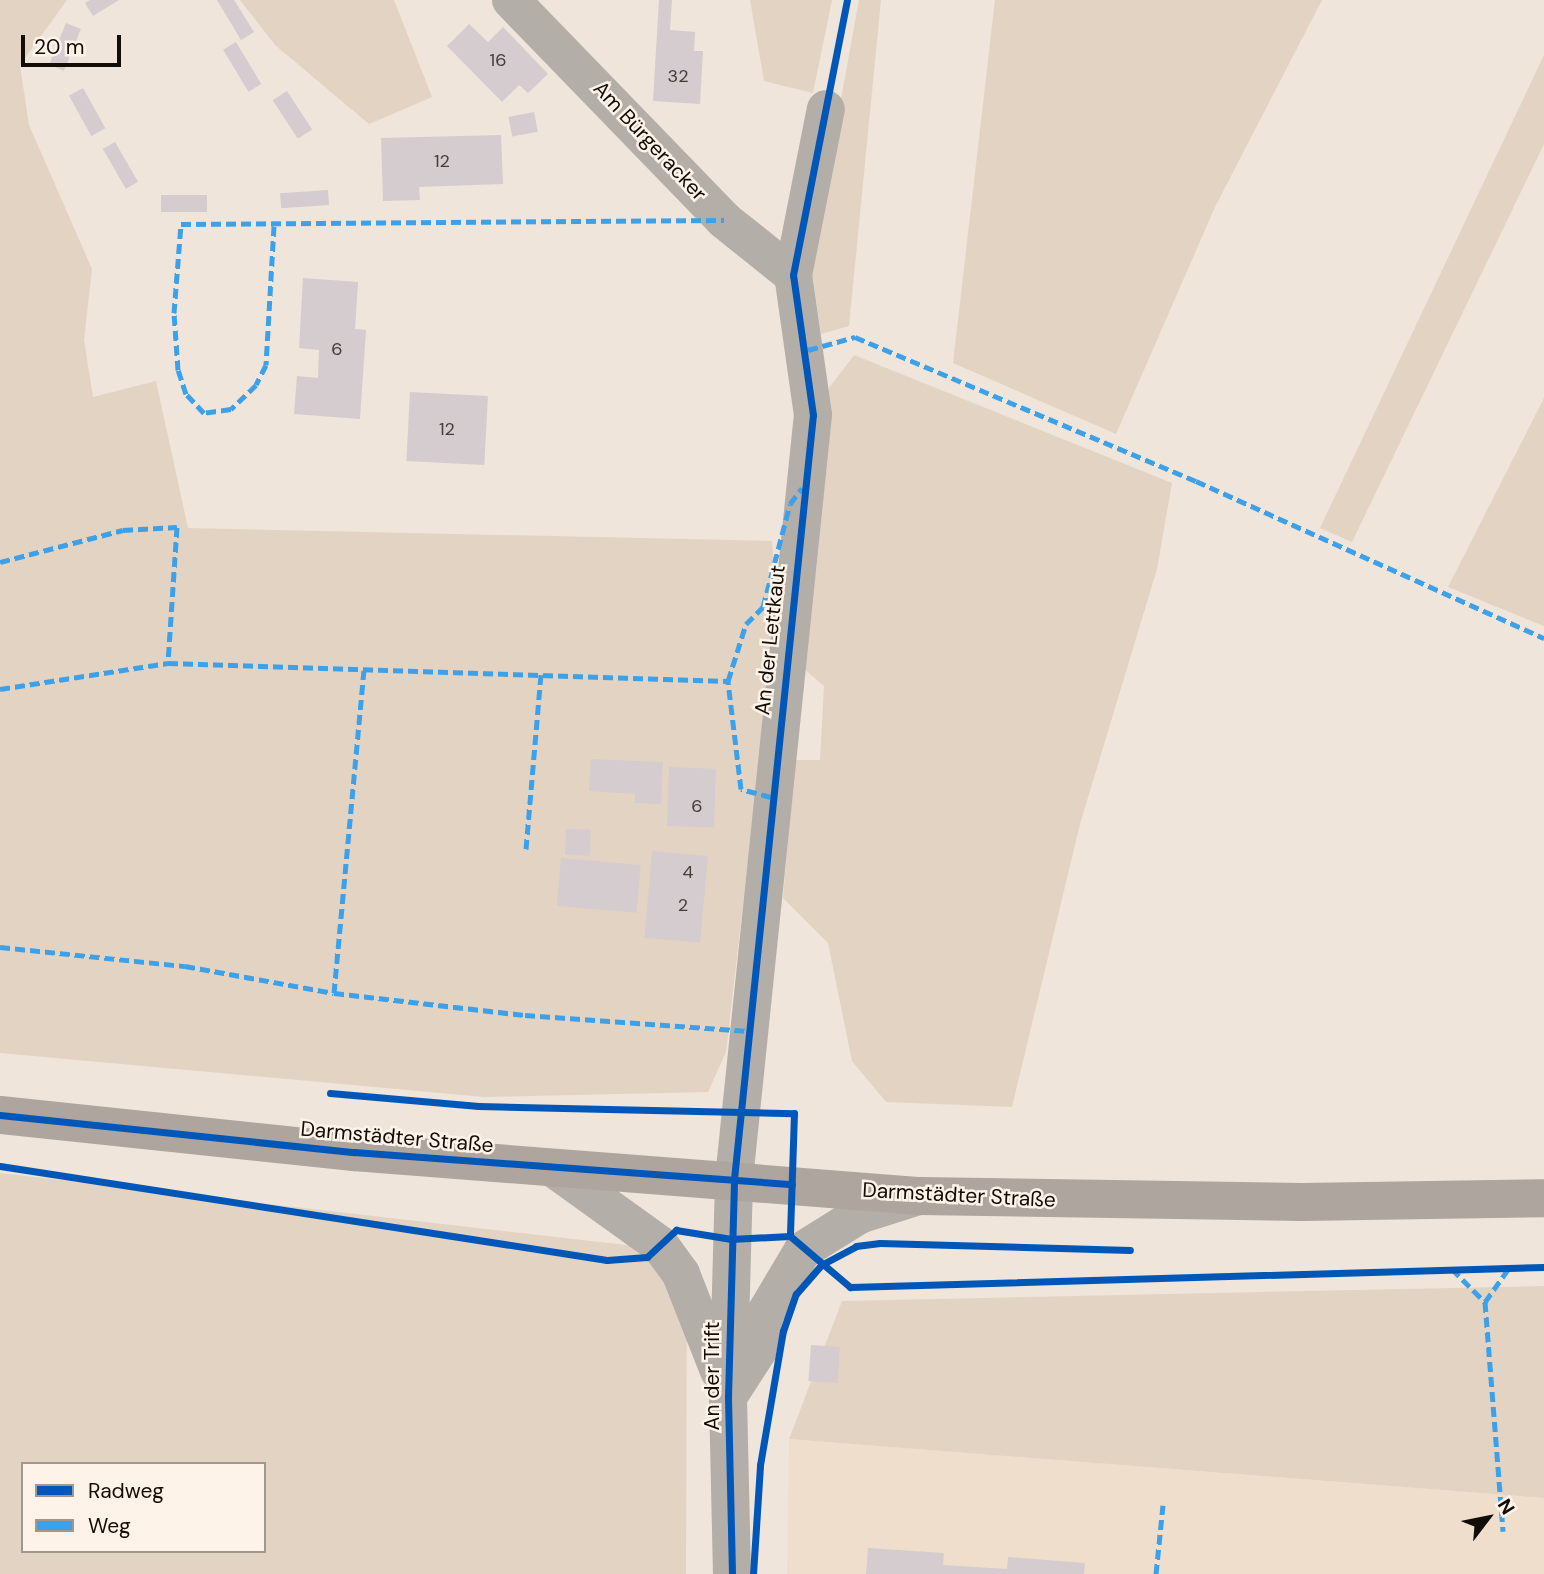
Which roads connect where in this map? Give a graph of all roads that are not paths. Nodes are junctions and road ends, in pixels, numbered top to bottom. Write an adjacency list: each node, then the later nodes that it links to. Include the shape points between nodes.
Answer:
1 (511, 0): 3 (street, Am Bürgeracker, via 724,220)
2 (826, 109): 3 (street, An der Lettkaut)
3 (793, 275): 6 (street, An der Lettkaut, via 813,415)
4 (0, 1115): 5 (main road, Darmstädter Straße)
5 (553, 1168): 6 (main road, Darmstädter Straße); 9 (street, via 660,1245 681,1274)
6 (734, 1179): 7 (main road, Darmstädter Straße); 9 (street, An der Trift)
7 (920, 1196): 8 (main road, Darmstädter Straße, via 1302,1202); 9 (street, via 859,1215 803,1250 765,1314 757,1352)
8 (1544, 1198)
9 (728, 1396): 10 (street, An der Trift)
10 (732, 1574)

